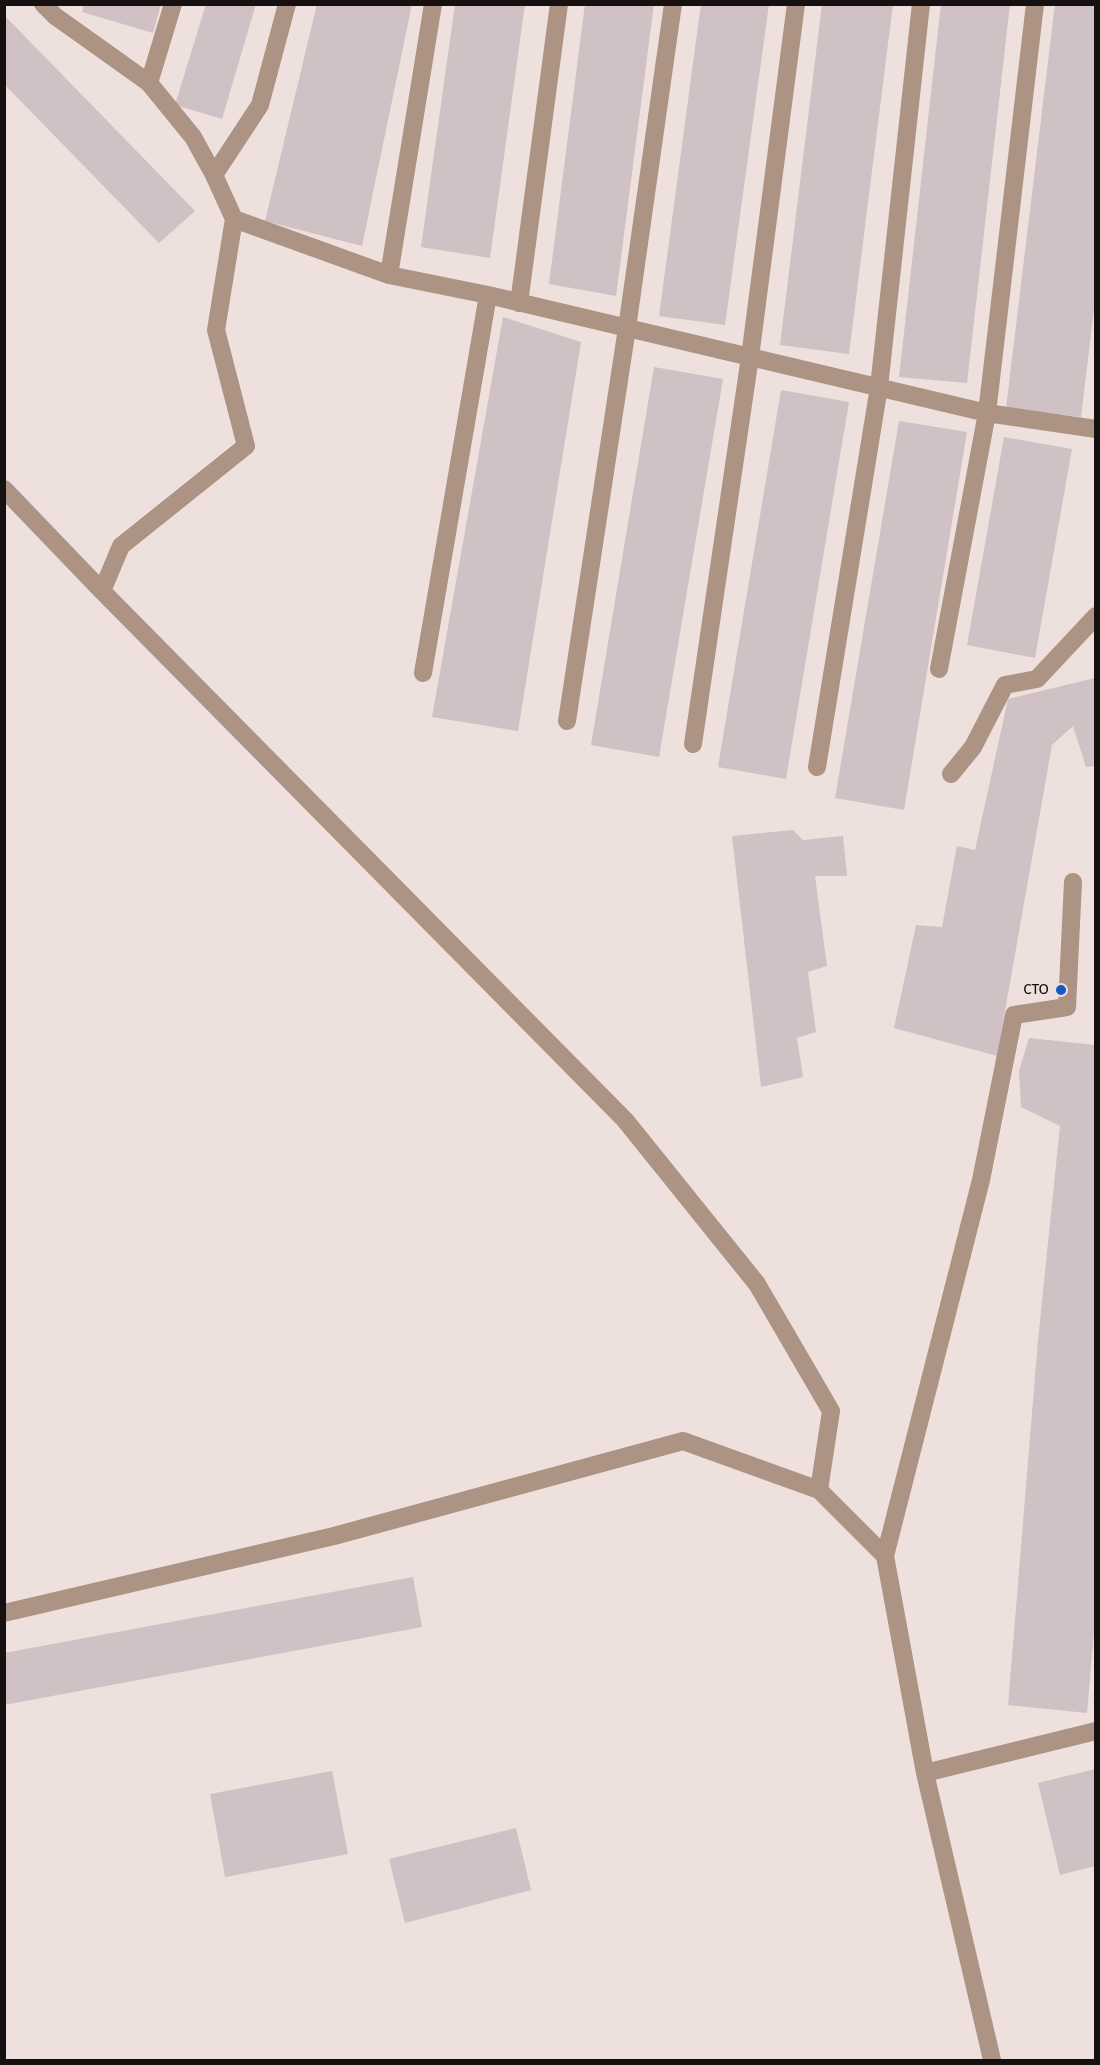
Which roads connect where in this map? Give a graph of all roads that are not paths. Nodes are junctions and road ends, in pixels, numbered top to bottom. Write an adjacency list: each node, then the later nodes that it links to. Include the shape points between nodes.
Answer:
1 (173, 4): 10 (lane)
2 (287, 4): 11 (lane, via 260,105)
3 (433, 4): 13 (lane)
4 (559, 4): 15 (lane)
5 (673, 4): 16 (lane)
6 (796, 4): 17 (lane)
7 (921, 4): 18 (lane)
8 (1035, 4): 19 (lane)
9 (52, 8): 10 (lane)
10 (149, 83): 11 (lane, via 193,137)
11 (214, 175): 12 (lane)
12 (234, 219): 13 (lane); 22 (lane, via 216,330 246,446 121,546)
13 (389, 275): 14 (lane)
14 (488, 295): 15 (lane); 25 (lane)
15 (519, 303): 16 (lane)
16 (627, 328): 17 (lane); 26 (lane)
17 (750, 357): 18 (lane); 27 (lane)
18 (879, 387): 19 (lane); 28 (lane)
19 (987, 413): 20 (lane); 24 (lane)
20 (1095, 429)
21 (4, 489): 22 (lane)
22 (102, 591): 31 (lane, via 625,1120 757,1284 831,1411)
23 (1095, 616): 29 (lane, via 1037,679 1005,685 973,747)
24 (939, 669)
25 (423, 673)
26 (567, 721)
27 (693, 744)
28 (817, 767)
29 (951, 774)
30 (1073, 882): 32 (lane, via 1067,1007 1014,1015 981,1180)
31 (819, 1490): 32 (lane); 33 (lane, via 683,1441 334,1536)
32 (885, 1556): 35 (lane)
33 (4, 1613)
34 (1095, 1731): 35 (lane)
35 (924, 1773): 36 (lane)
36 (992, 2061)

